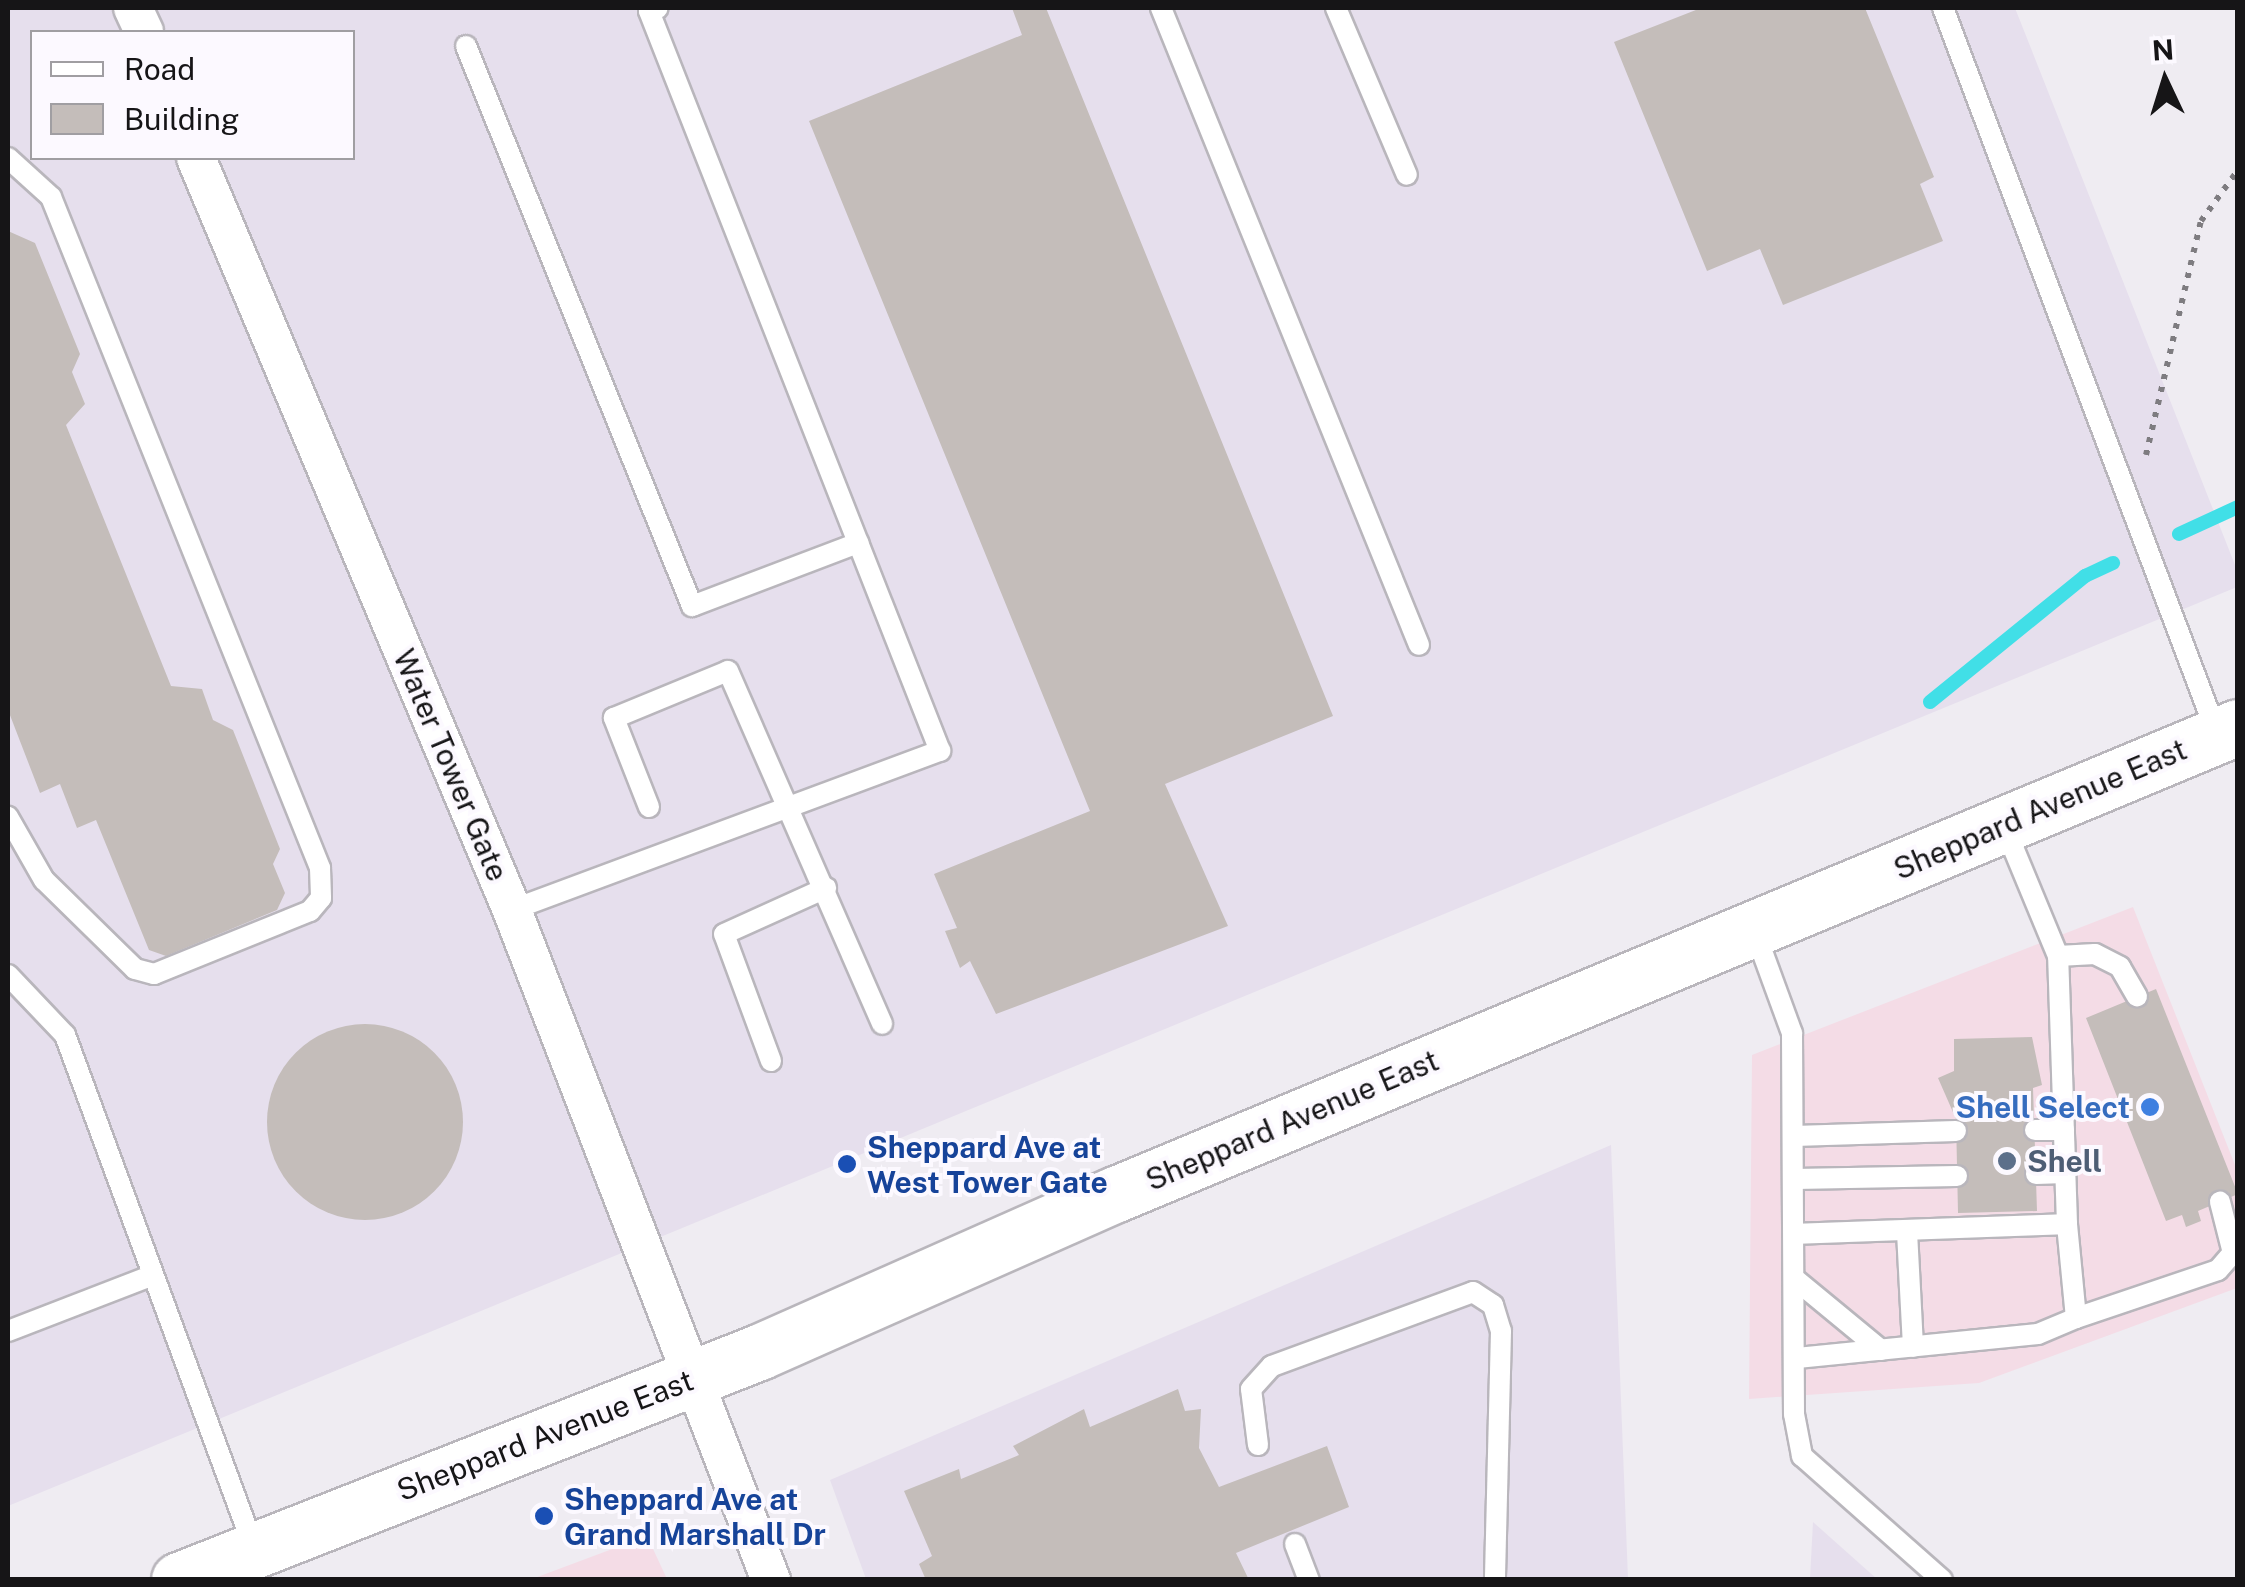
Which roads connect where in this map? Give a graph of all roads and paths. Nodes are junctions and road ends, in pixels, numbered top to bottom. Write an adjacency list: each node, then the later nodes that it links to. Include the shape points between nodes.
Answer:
1 (658, 8): 11 (lane, via 649,11)
2 (1161, 8): 12 (lane)
3 (1336, 8): 9 (lane)
4 (1942, 8): 10 (lane)
5 (466, 46): 11 (lane, via 692,606)
6 (8, 158): 16 (lane, via 50,197 320,868 321,898 310,912 154,974 135,969 44,880)
7 (197, 160): 19 (street, Water Tower Gate)
8 (2238, 170): 10 (path, via 2201,222 2150,450)
9 (1407, 174)
10 (2121, 484): 13 (lane)
11 (858, 543): 15 (lane, via 940,751)
12 (1419, 644)
13 (2227, 732): 17 (main road, Sheppard Avenue East)
14 (649, 806): 15 (lane, via 614,718 728,671)
15 (792, 812): 18 (lane); 19 (lane)
16 (8, 817)
17 (2004, 826): 20 (main road, Sheppard Avenue East); 21 (lane)
18 (826, 888): 24 (lane); 25 (lane, via 724,934)
19 (512, 910): 45 (street, Water Tower Gate)
20 (1753, 927): 29 (lane, via 1792,1033); 45 (main road, Sheppard Avenue East)
21 (2058, 956): 23 (lane, via 2095,954 2120,967); 27 (lane)
22 (8, 975): 38 (lane, via 65,1034)
23 (2136, 997)
24 (882, 1024)
25 (771, 1061)
26 (2035, 1130): 27 (lane)
27 (2064, 1130): 30 (lane)
28 (1956, 1131): 29 (lane)
29 (1794, 1136): 33 (lane)
30 (2065, 1173): 31 (lane); 35 (lane)
31 (2036, 1174)
32 (1957, 1176): 33 (lane)
33 (1794, 1179): 37 (lane)
34 (2220, 1202): 40 (lane, via 2233,1253 2218,1270)
35 (2067, 1224): 36 (lane); 40 (lane)
36 (1907, 1232): 37 (lane); 42 (lane)
37 (1795, 1234): 39 (lane)
38 (153, 1276): 41 (lane); 48 (lane)
39 (1796, 1280): 43 (lane); 44 (lane)
40 (2076, 1318): 42 (lane, via 2038,1334)
41 (8, 1331)
42 (1913, 1347): 43 (lane)
43 (1881, 1350): 44 (lane)
44 (1797, 1358): 53 (lane, via 1802,1456)
45 (691, 1378): 48 (main road, Sheppard Avenue East); 50 (street, Water Tower Gate)
46 (1258, 1445): 52 (lane, via 1251,1389 1272,1366 1472,1292 1493,1305 1501,1331)
47 (1295, 1544): 51 (lane)
48 (255, 1550): 49 (main road, Sheppard Avenue East)
49 (179, 1580)
50 (771, 1580)
51 (1309, 1580)
52 (1495, 1580)
53 (1942, 1580)

